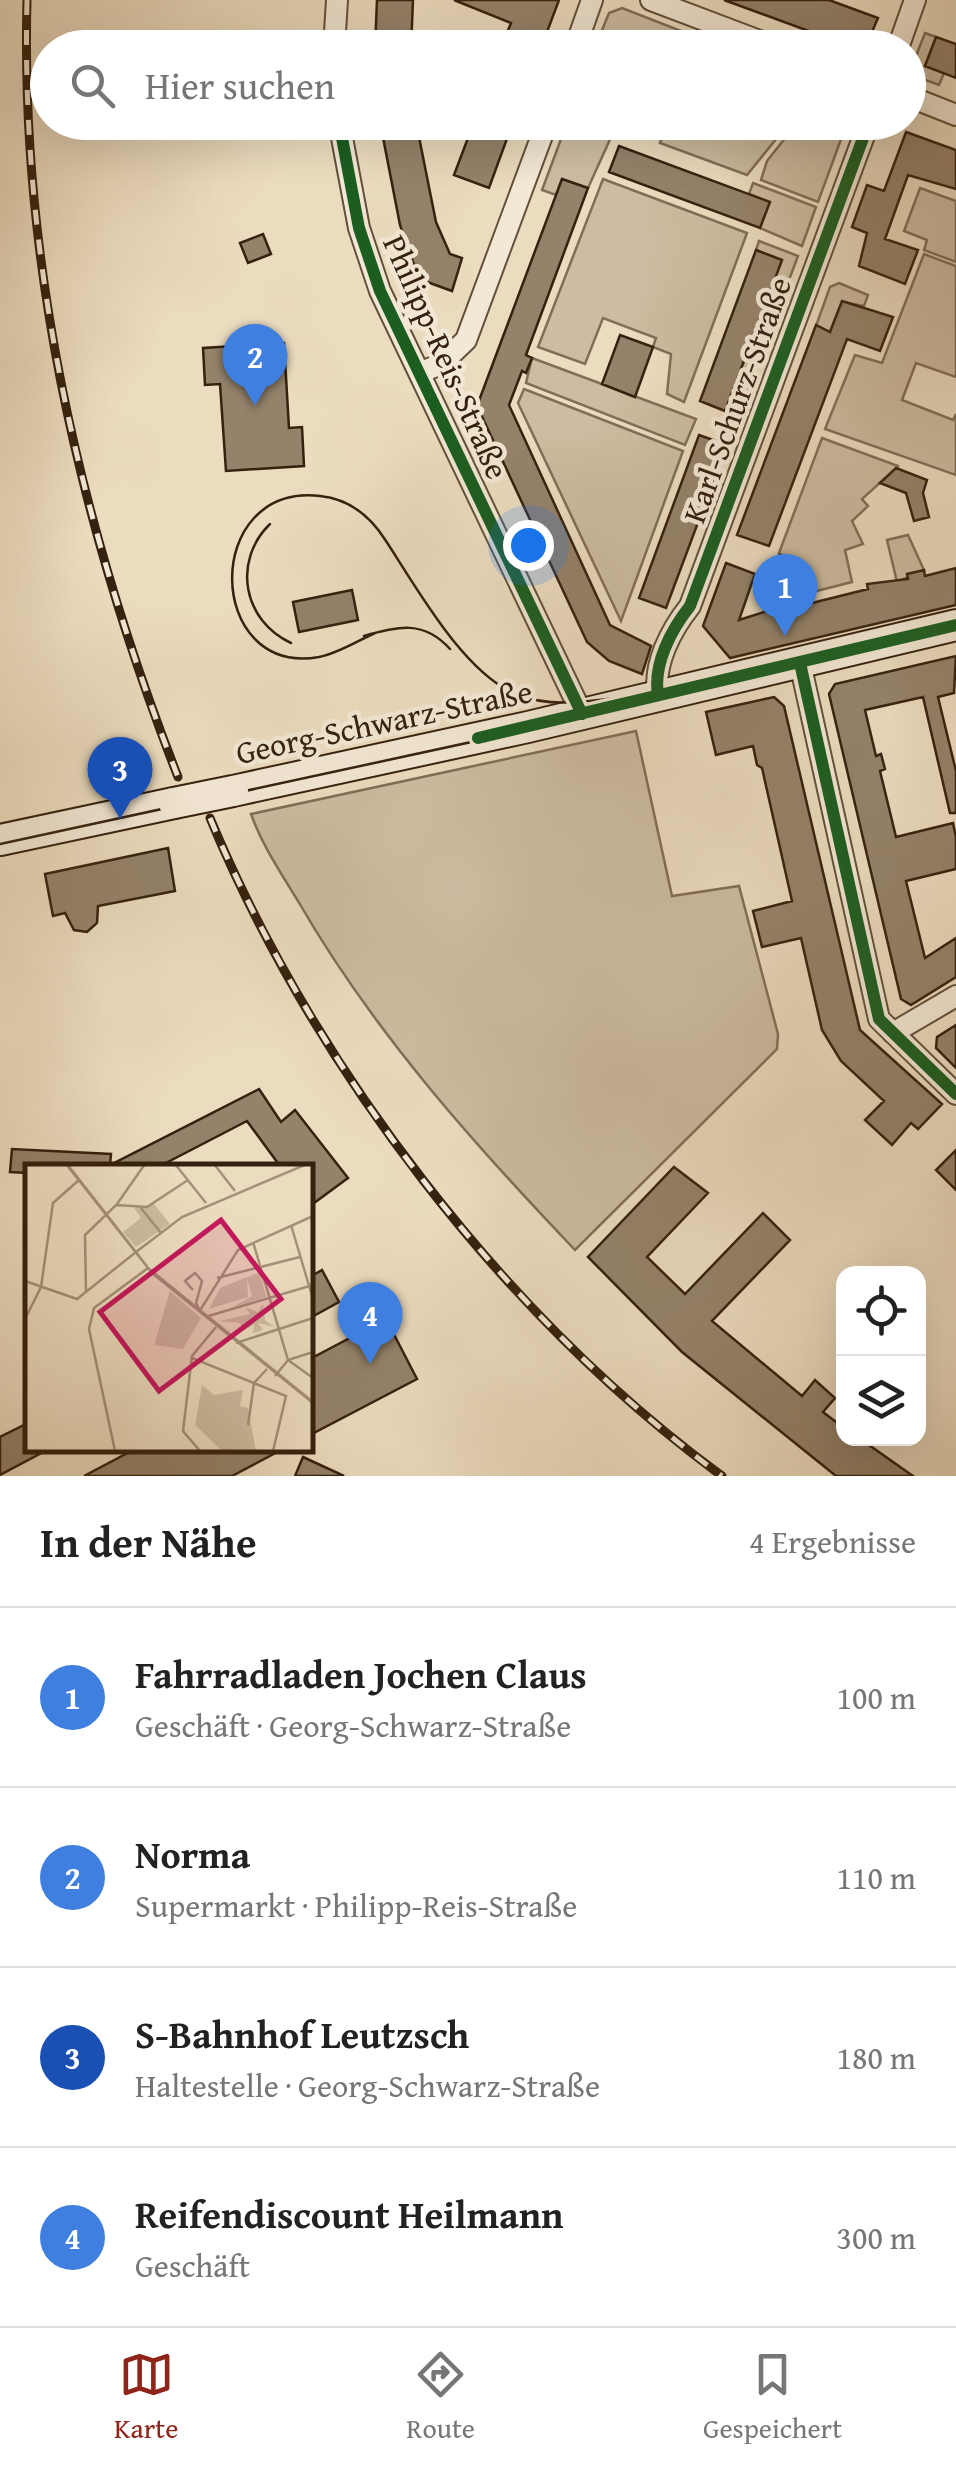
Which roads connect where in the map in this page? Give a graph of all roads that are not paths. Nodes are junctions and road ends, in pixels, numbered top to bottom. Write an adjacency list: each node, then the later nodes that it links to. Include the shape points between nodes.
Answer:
1 (336, 0): 5 (street)
2 (592, 0): 6 (street)
3 (650, 0): 7 (street)
4 (915, 0): 8 (street)
5 (335, 30)
6 (581, 30)
7 (730, 30)
8 (904, 30)
9 (926, 103): 10 (street)
10 (956, 114)
11 (342, 140): 14 (street, Philipp-Reis-Straße, via 359,228)
12 (540, 140): 14 (street, via 466,340 441,364)
13 (863, 140): 17 (street, Karl-Schurz-Straße, via 690,606 661,657)
14 (419, 373): 18 (street, Philipp-Reis-Straße)
15 (956, 626): 16 (street, Georg-Schwarz-Straße)
16 (800, 663): 17 (street, Georg-Schwarz-Straße); 21 (street, via 879,1019)
17 (658, 694): 18 (street, Georg-Schwarz-Straße)
18 (582, 714): 19 (street, Georg-Schwarz-Straße, bridge)
19 (0, 840)
20 (956, 996): 21 (street)
21 (893, 1033): 22 (street)
22 (956, 1094)

